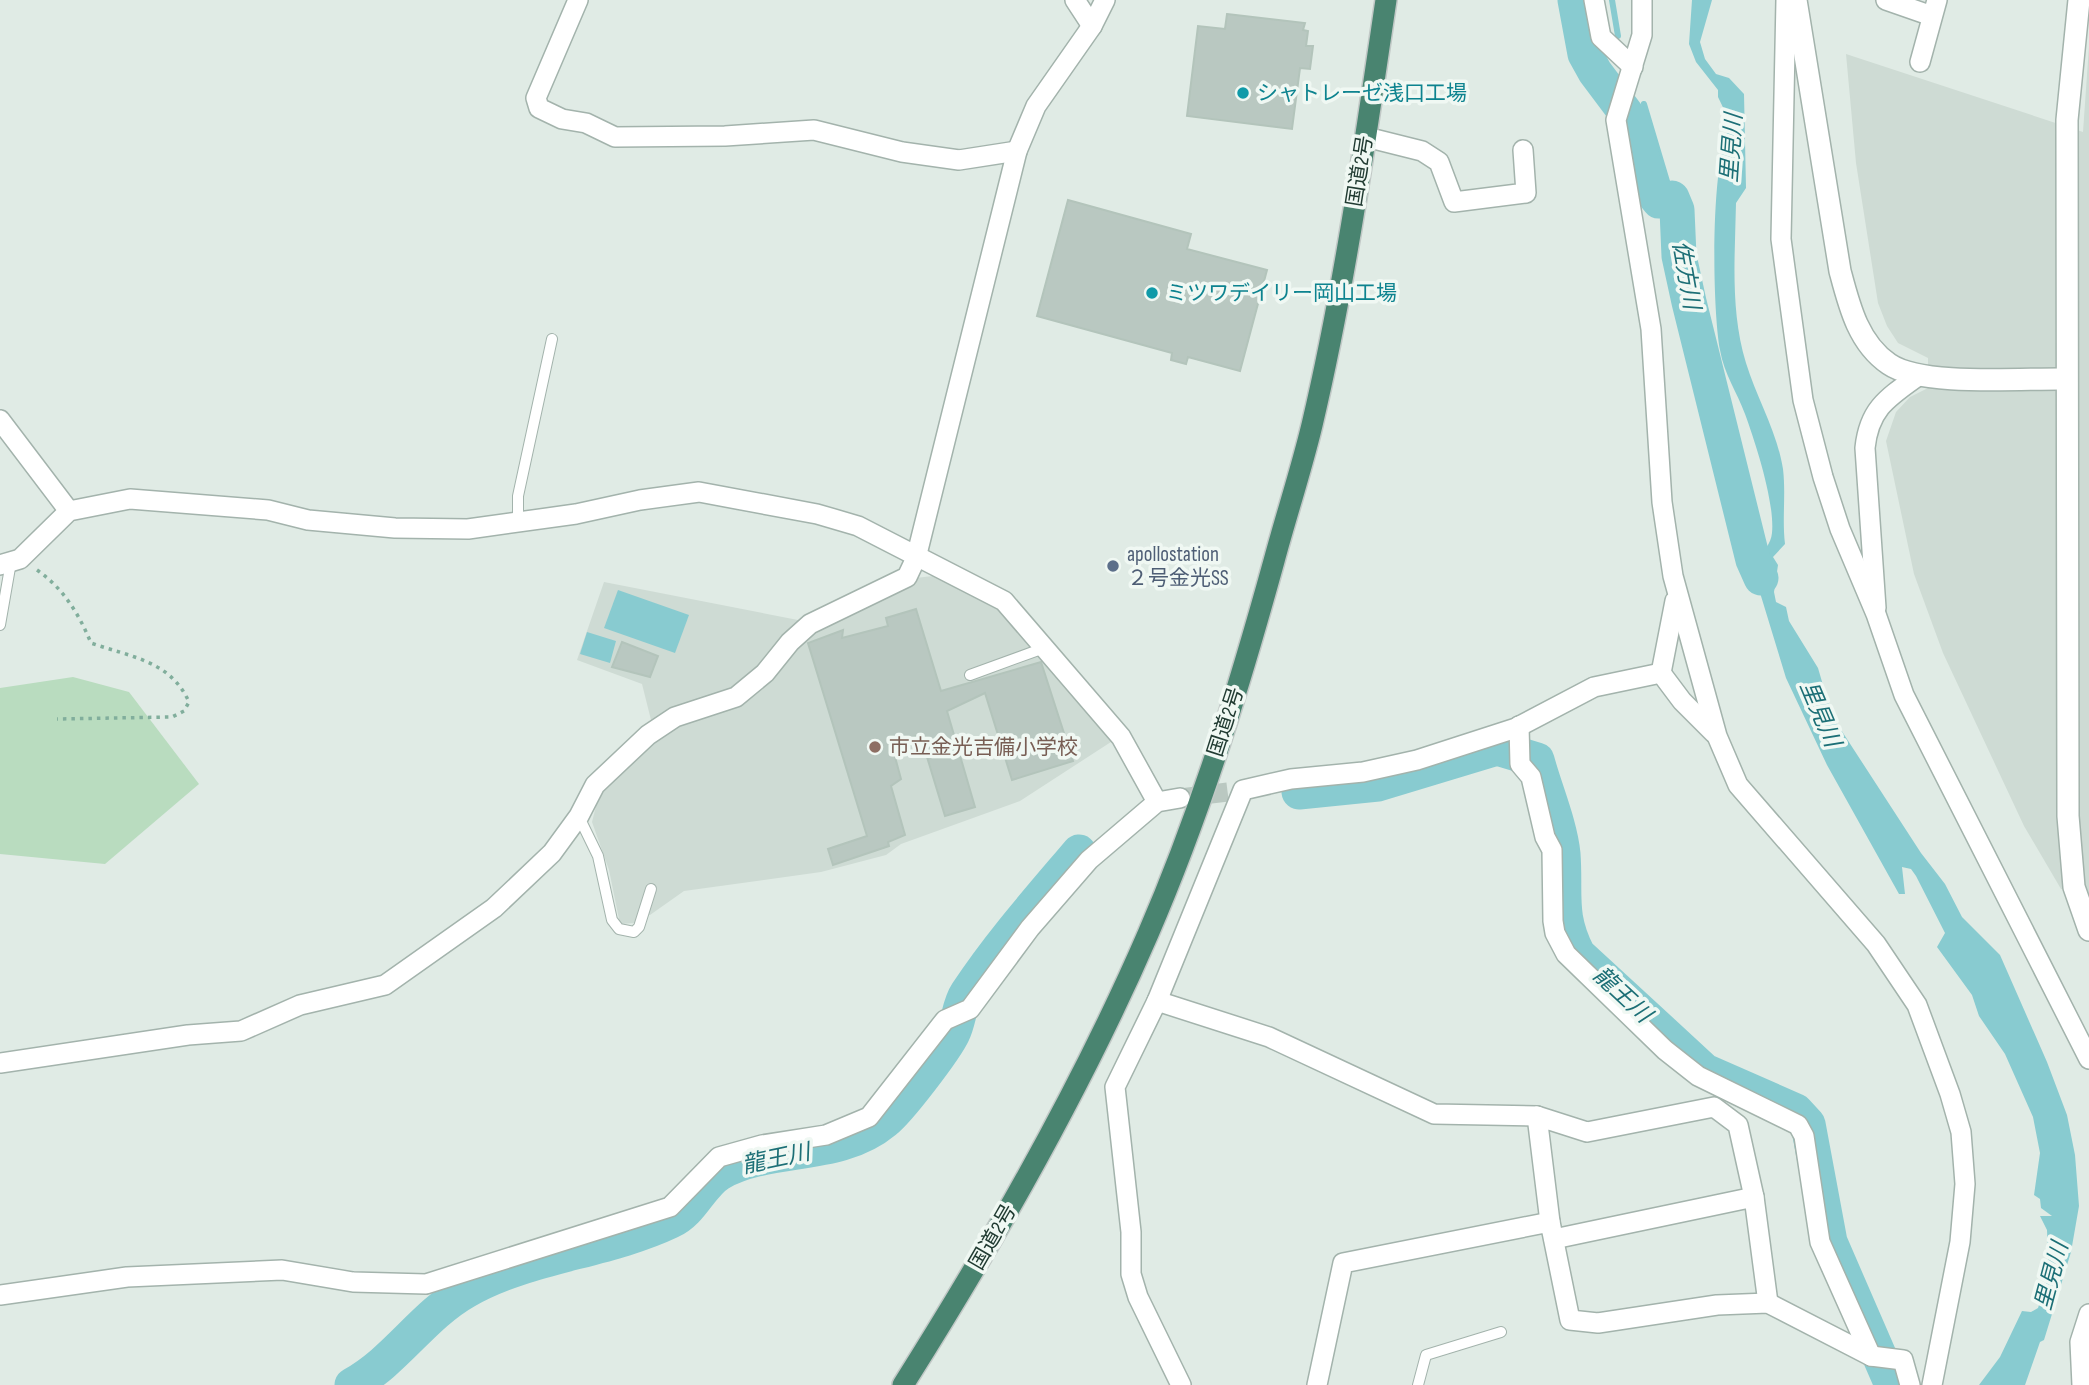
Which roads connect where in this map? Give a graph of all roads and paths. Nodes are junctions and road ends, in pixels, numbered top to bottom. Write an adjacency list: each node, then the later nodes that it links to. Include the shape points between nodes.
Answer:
1 (578, 0): 17 (street, via 536,98 539,108 562,119 615,137 814,130 902,152 959,160)
2 (1075, 0): 12 (street)
3 (1105, 0): 12 (street)
4 (1386, 0): 15 (highway, 国道2号)
5 (1594, 0): 14 (street, via 1601,37)
6 (1642, 0): 14 (street, via 1642,35)
7 (1786, 0): 27 (street, via 1781,239 1794,341 1803,400 1823,477)
8 (1797, 0): 19 (street, via 1840,271 1851,314 1868,344 1890,365)
9 (1886, 0): 11 (street)
10 (2079, 0): 20 (street, via 2067,120)
11 (1935, 8): 13 (street)
12 (1092, 26): 17 (street, via 1035,106)
13 (1920, 62)
14 (1633, 67): 26 (street, via 1616,120 1651,329 1662,502)
15 (1366, 137): 16 (street, via 1422,151 1439,162 1454,202 1526,193); 51 (highway, 国道2号, via 1312,425 1246,662 1193,821 1147,936 1063,1110 1003,1221)
16 (1523, 150)
17 (1017, 151): 24 (street)
18 (552, 339): 23 (lane, via 518,496)
19 (1918, 376): 20 (street); 27 (street, via 1874,412 1867,429)
20 (2066, 379): 39 (street, via 2068,816 2074,887)
21 (0, 420): 22 (street)
22 (69, 511): 23 (street, via 130,499 268,510 308,520 395,527 468,529); 25 (street)
23 (518, 522): 24 (street, via 699,492 858,526)
24 (916, 558): 29 (street, via 1004,601); 37 (street, via 906,577 810,624 736,697 676,718 648,735 595,785)
25 (10, 562): 28 (lane); 32 (path, via 48,578 73,606 91,643 148,659 171,674 189,702 172,717)
26 (1676, 593): 30 (street); 34 (street)
27 (1876, 614): 41 (street, via 1903,695)
28 (0, 625)
29 (1045, 648): 31 (lane); 36 (street, via 1121,737)
30 (1661, 673): 33 (street, via 1594,687); 34 (street)
31 (970, 675)
32 (57, 719)
33 (1520, 734): 40 (street, via 1363,772 1292,779 1243,790); 50 (street, via 1520,764 1531,776 1552,850 1553,921 1566,954 1698,1076 1798,1125 1804,1136 1820,1242)
34 (1717, 736): 56 (street, via 1738,785 1876,944 1917,1005 1950,1094 1961,1132 1965,1184 1960,1242)
35 (1180, 798): 36 (street)
36 (1157, 802): 46 (street, via 1089,860 1030,928 970,1009 945,1020 869,1117 850,1127 719,1157 670,1207 426,1284 353,1282 282,1270 127,1277)
37 (579, 816): 38 (lane, via 598,856 612,920 619,929 634,932 639,927); 42 (street, via 552,853 495,908 385,985 300,1005 242,1031)
38 (650, 889)
39 (2089, 930)
40 (1157, 1001): 43 (street, via 1269,1037 1434,1114); 52 (street, via 1115,1087 1131,1232 1131,1274)
41 (2089, 1059)
42 (0, 1063)
43 (1537, 1116): 44 (street, via 1587,1132 1714,1107 1738,1125); 45 (street)
44 (1754, 1197): 45 (street); 47 (street)
45 (1552, 1230): 47 (street, via 1570,1320 1598,1323 1717,1305); 53 (street, via 1343,1263)
46 (0, 1294)
47 (1768, 1303): 50 (street)
48 (2089, 1314): 57 (street, via 2080,1342)
49 (1501, 1332): 54 (lane, via 1426,1355)
50 (1871, 1356): 55 (street, via 1902,1360)
51 (903, 1385)
52 (1181, 1385)
53 (1317, 1385)
54 (1418, 1385)
55 (1910, 1385)
56 (1932, 1385)
57 (2081, 1385)

